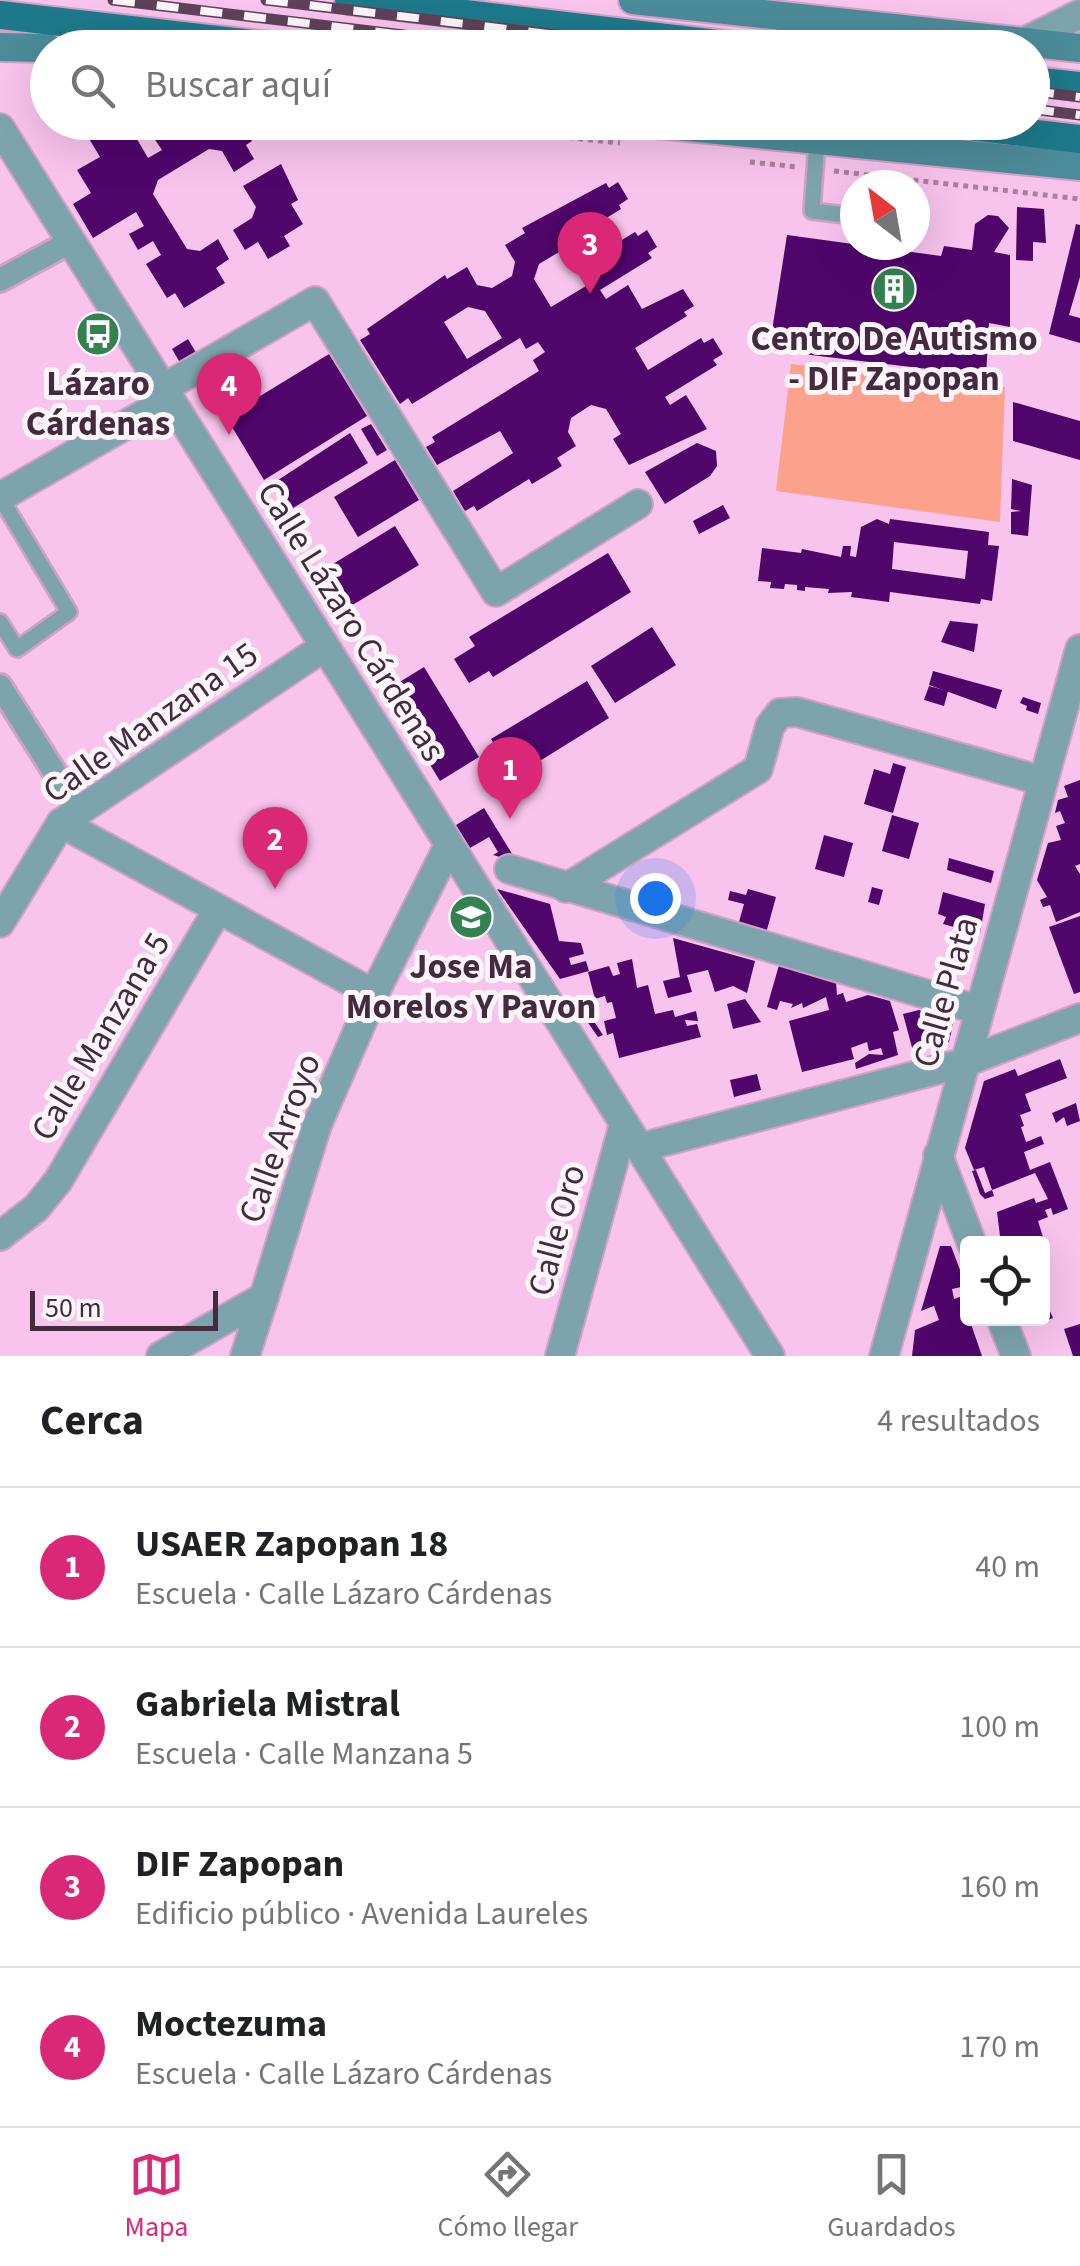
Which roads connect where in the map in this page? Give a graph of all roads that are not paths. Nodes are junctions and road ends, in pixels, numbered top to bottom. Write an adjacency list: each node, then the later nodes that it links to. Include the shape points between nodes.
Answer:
1 (349, 0): 6 (main road)
2 (633, 0): 7 (main road)
3 (1080, 14): 8 (street)
4 (0, 15): 5 (main road)
5 (131, 30)
6 (600, 30)
7 (921, 30)
8 (1048, 30)
9 (1050, 44): 12 (main road)
10 (0, 47): 11 (main road)
11 (30, 48)
12 (1080, 48)
13 (1050, 83): 14 (main road)
14 (1080, 86)
15 (1050, 135): 16 (main road)
16 (1080, 139)
17 (799, 140): 18 (main road)
18 (817, 142): 20 (main road); 21 (lane, via 812,211)
19 (4, 147): 22 (street, Calle Lázaro Cárdenas)
20 (1080, 166)
21 (840, 214)
22 (70, 242): 23 (street); 24 (street, Calle Lázaro Cárdenas)
23 (0, 280)
24 (166, 395): 25 (street); 26 (street, via 316,301 496,592); 28 (street, Calle Lázaro Cárdenas)
25 (0, 497): 27 (lane, via 69,612 17,649)
26 (638, 504)
27 (0, 622)
28 (324, 647): 32 (street, Calle Manzana 15); 33 (street, Calle Lázaro Cárdenas)
29 (1080, 649): 31 (street, Calle Plata)
30 (0, 686): 32 (street)
31 (1043, 781): 35 (street, via 798,712 780,713 758,769); 39 (street, Calle Plata)
32 (70, 817): 36 (street); 37 (street, Calle Manzana 15)
33 (449, 845): 38 (street, Calle Arroyo); 42 (street, Calle Lázaro Cárdenas)
34 (509, 869): 35 (street)
35 (566, 888): 39 (street)
36 (217, 911): 38 (street); 44 (street, Calle Manzana 5, via 58,1181)
37 (0, 923)
38 (374, 994): 46 (street, Calle Arroyo, via 318,1125)
39 (978, 1010): 41 (street, Calle Plata)
40 (1080, 1018): 41 (street)
41 (963, 1064): 42 (street); 43 (street, Calle Plata)
42 (632, 1136): 50 (street, Calle Oro); 51 (street, Calle Lázaro Cárdenas)
43 (938, 1155): 45 (street); 52 (street, Calle Plata)
44 (0, 1236)
45 (969, 1236)
46 (264, 1297): 48 (street); 49 (street, Calle Arroyo)
47 (1004, 1326): 53 (street)
48 (161, 1356)
49 (245, 1356)
50 (560, 1356)
51 (770, 1356)
52 (884, 1356)
53 (1016, 1356)

